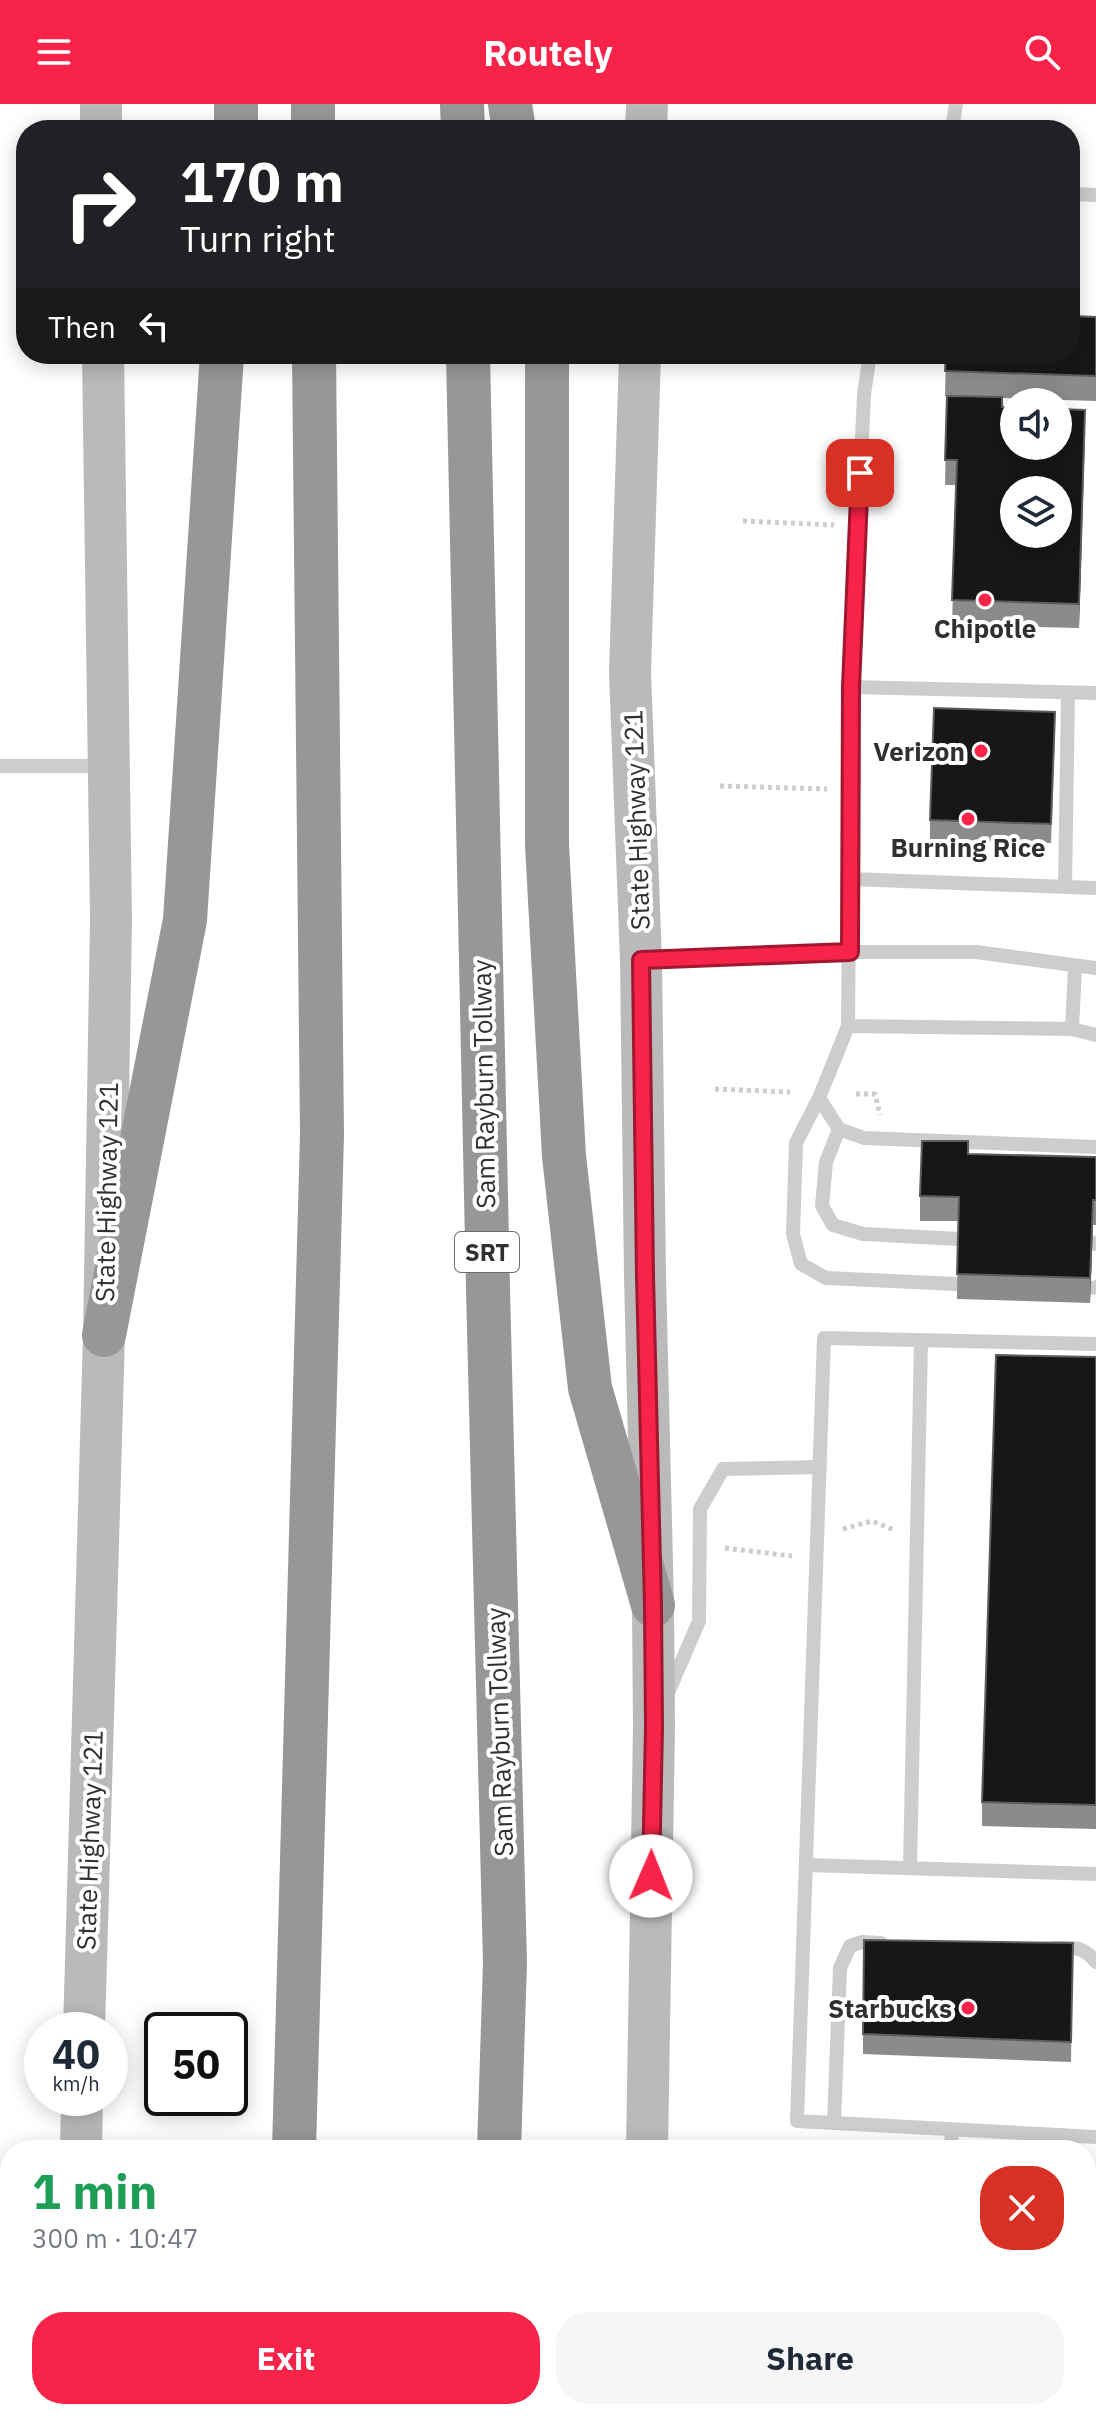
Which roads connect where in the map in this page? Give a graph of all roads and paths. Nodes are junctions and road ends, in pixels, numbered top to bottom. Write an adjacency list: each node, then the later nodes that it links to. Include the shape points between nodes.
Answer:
1 (103, 364): 14 (main road, State Highway 121)
2 (221, 364): 36 (highway, via 185,920)
3 (314, 364): 58 (highway, via 322,1135)
4 (468, 364): 59 (highway, Sam Rayburn Tollway / SRT, via 505,1963)
5 (547, 364): 44 (highway, via 547,845 564,1156 590,1388)
6 (640, 364): 21 (main road, State Highway 121, via 630,672)
7 (868, 364): 9 (lane)
8 (743, 521): 9 (path)
9 (858, 526): 10 (lane)
10 (851, 687): 11 (lane); 16 (lane)
11 (1068, 693): 12 (lane); 18 (lane)
12 (1096, 693)
13 (0, 766): 14 (lane)
14 (107, 766): 36 (main road, State Highway 121, via 111,920)
15 (720, 786): 16 (path)
16 (851, 790): 17 (lane)
17 (850, 879): 18 (lane); 20 (lane)
18 (1065, 887): 19 (lane)
19 (1096, 888)
20 (850, 952): 21 (lane); 22 (lane, via 976,952); 24 (lane)
21 (641, 960): 44 (main road, State Highway 121)
22 (1075, 967): 23 (lane); 25 (lane)
23 (1096, 968)
24 (848, 1026): 25 (lane); 30 (lane)
25 (1072, 1029): 26 (lane)
26 (1096, 1035)
27 (715, 1089): 28 (path)
28 (790, 1092)
29 (856, 1094): 31 (path, via 875,1094)
30 (819, 1098): 32 (lane); 35 (lane, via 796,1143 793,1234 801,1264 826,1278)
31 (880, 1116)
32 (839, 1129): 33 (lane, via 864,1138); 34 (lane, via 826,1162 822,1206 833,1225 863,1234)
33 (1096, 1147)
34 (959, 1239)
35 (957, 1284)
36 (104, 1335): 52 (main road, State Highway 121)
37 (921, 1341): 38 (lane); 39 (lane, via 824,1338); 47 (lane)
38 (1096, 1344)
39 (820, 1467): 45 (lane, via 723,1469 700,1509 699,1621); 46 (lane)
40 (838, 1529): 41 (path, via 872,1521)
41 (900, 1531)
42 (725, 1548): 43 (path)
43 (797, 1556)
44 (653, 1605): 45 (main road, State Highway 121)
45 (654, 1727): 60 (main road, State Highway 121)
46 (806, 1865): 47 (lane); 54 (lane, via 797,2121)
47 (910, 1868): 48 (lane)
48 (1096, 1874)
49 (893, 1943): 54 (lane, via 850,1946 840,1968)
50 (1034, 1947): 51 (lane, via 1080,1948)
51 (1096, 1962)
52 (85, 2012)
53 (82, 2116): 57 (main road)
54 (834, 2123): 55 (lane)
55 (952, 2130): 56 (lane); 61 (lane)
56 (1096, 2137)
57 (81, 2140)
58 (294, 2140)
59 (499, 2140)
60 (647, 2140)
61 (952, 2140)

